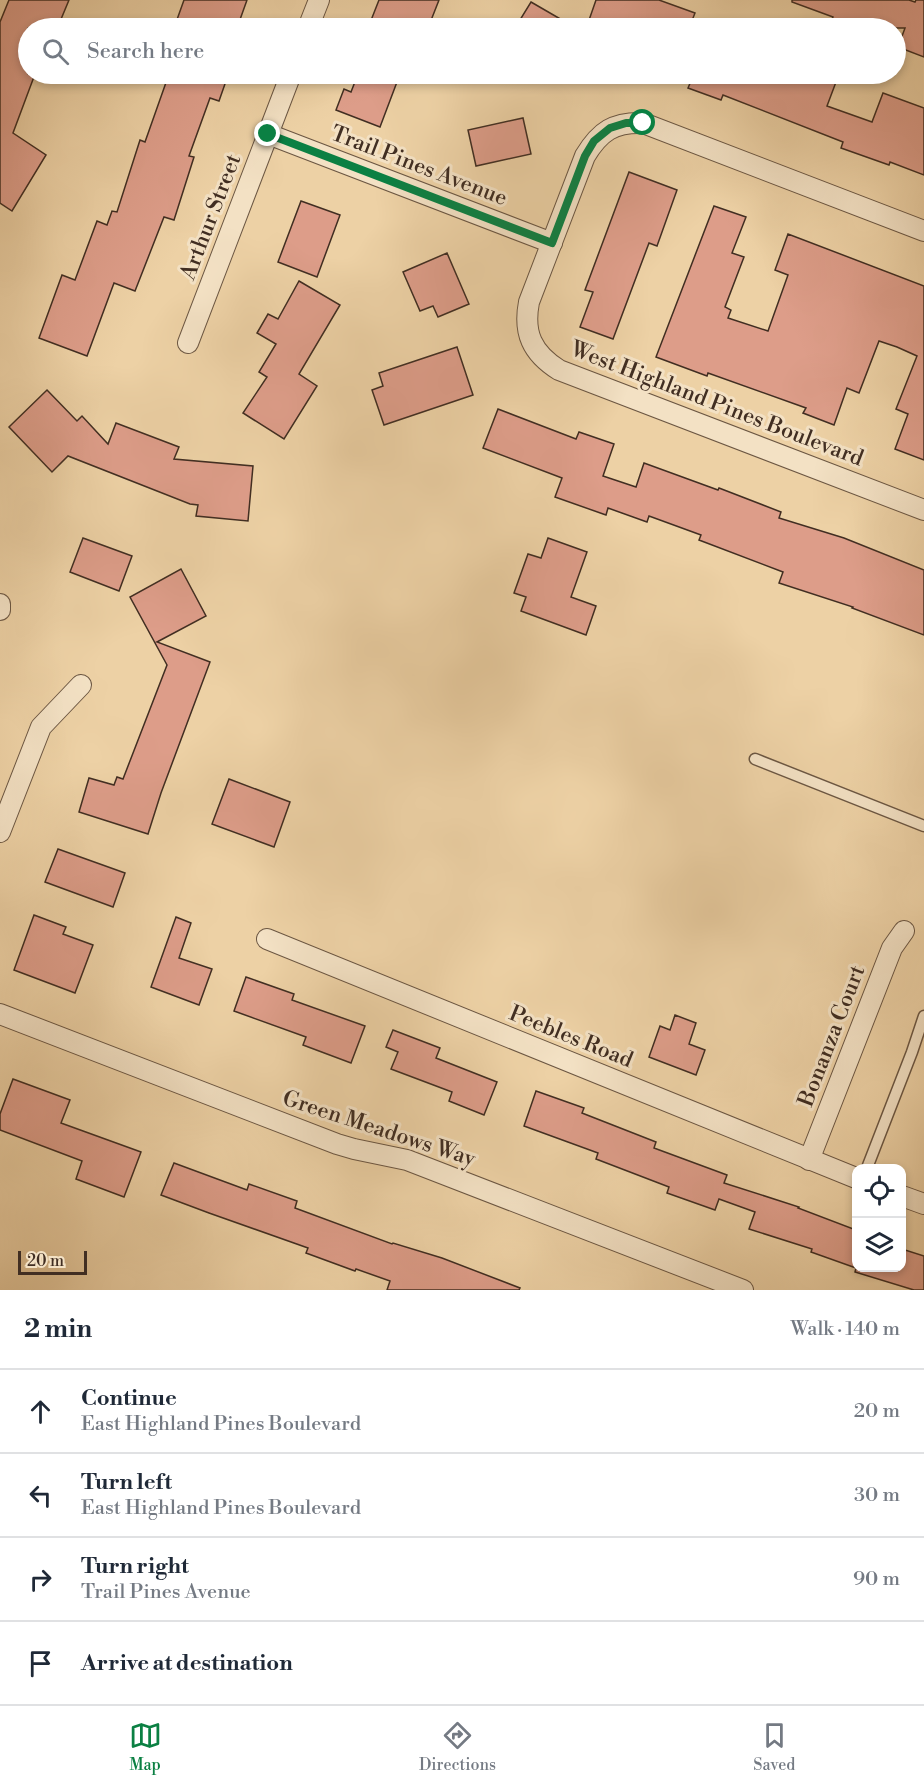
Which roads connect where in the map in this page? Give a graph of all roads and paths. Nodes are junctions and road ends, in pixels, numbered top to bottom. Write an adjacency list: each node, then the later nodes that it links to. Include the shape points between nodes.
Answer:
1 (319, 0): 2 (street)
2 (312, 18)
3 (287, 84): 4 (street, Arthur Street)
4 (268, 134): 6 (street, Trail Pines Avenue); 7 (street, Arthur Street)
5 (924, 231): 6 (street, West Highland Pines Boulevard, via 643,123 626,123 610,128 594,141)
6 (552, 243): 8 (street, West Highland Pines Boulevard, via 526,318 528,335 545,361)
7 (188, 343)
8 (924, 510)
9 (0, 604): 10 (street)
10 (0, 610)
11 (81, 685): 14 (street, via 40,728)
12 (755, 759): 13 (lane)
13 (924, 826)
14 (0, 832)
15 (904, 931): 19 (street, Bonanza Court, via 892,948)
16 (267, 939): 19 (street, Peebles Road)
17 (0, 1014): 24 (street, Green Meadows Way, via 337,1144 407,1160)
18 (924, 1016): 20 (lane)
19 (809, 1160): 21 (street, Peebles Road)
20 (869, 1164)
21 (852, 1176)
22 (906, 1197): 23 (street)
23 (924, 1204)
24 (743, 1290)

